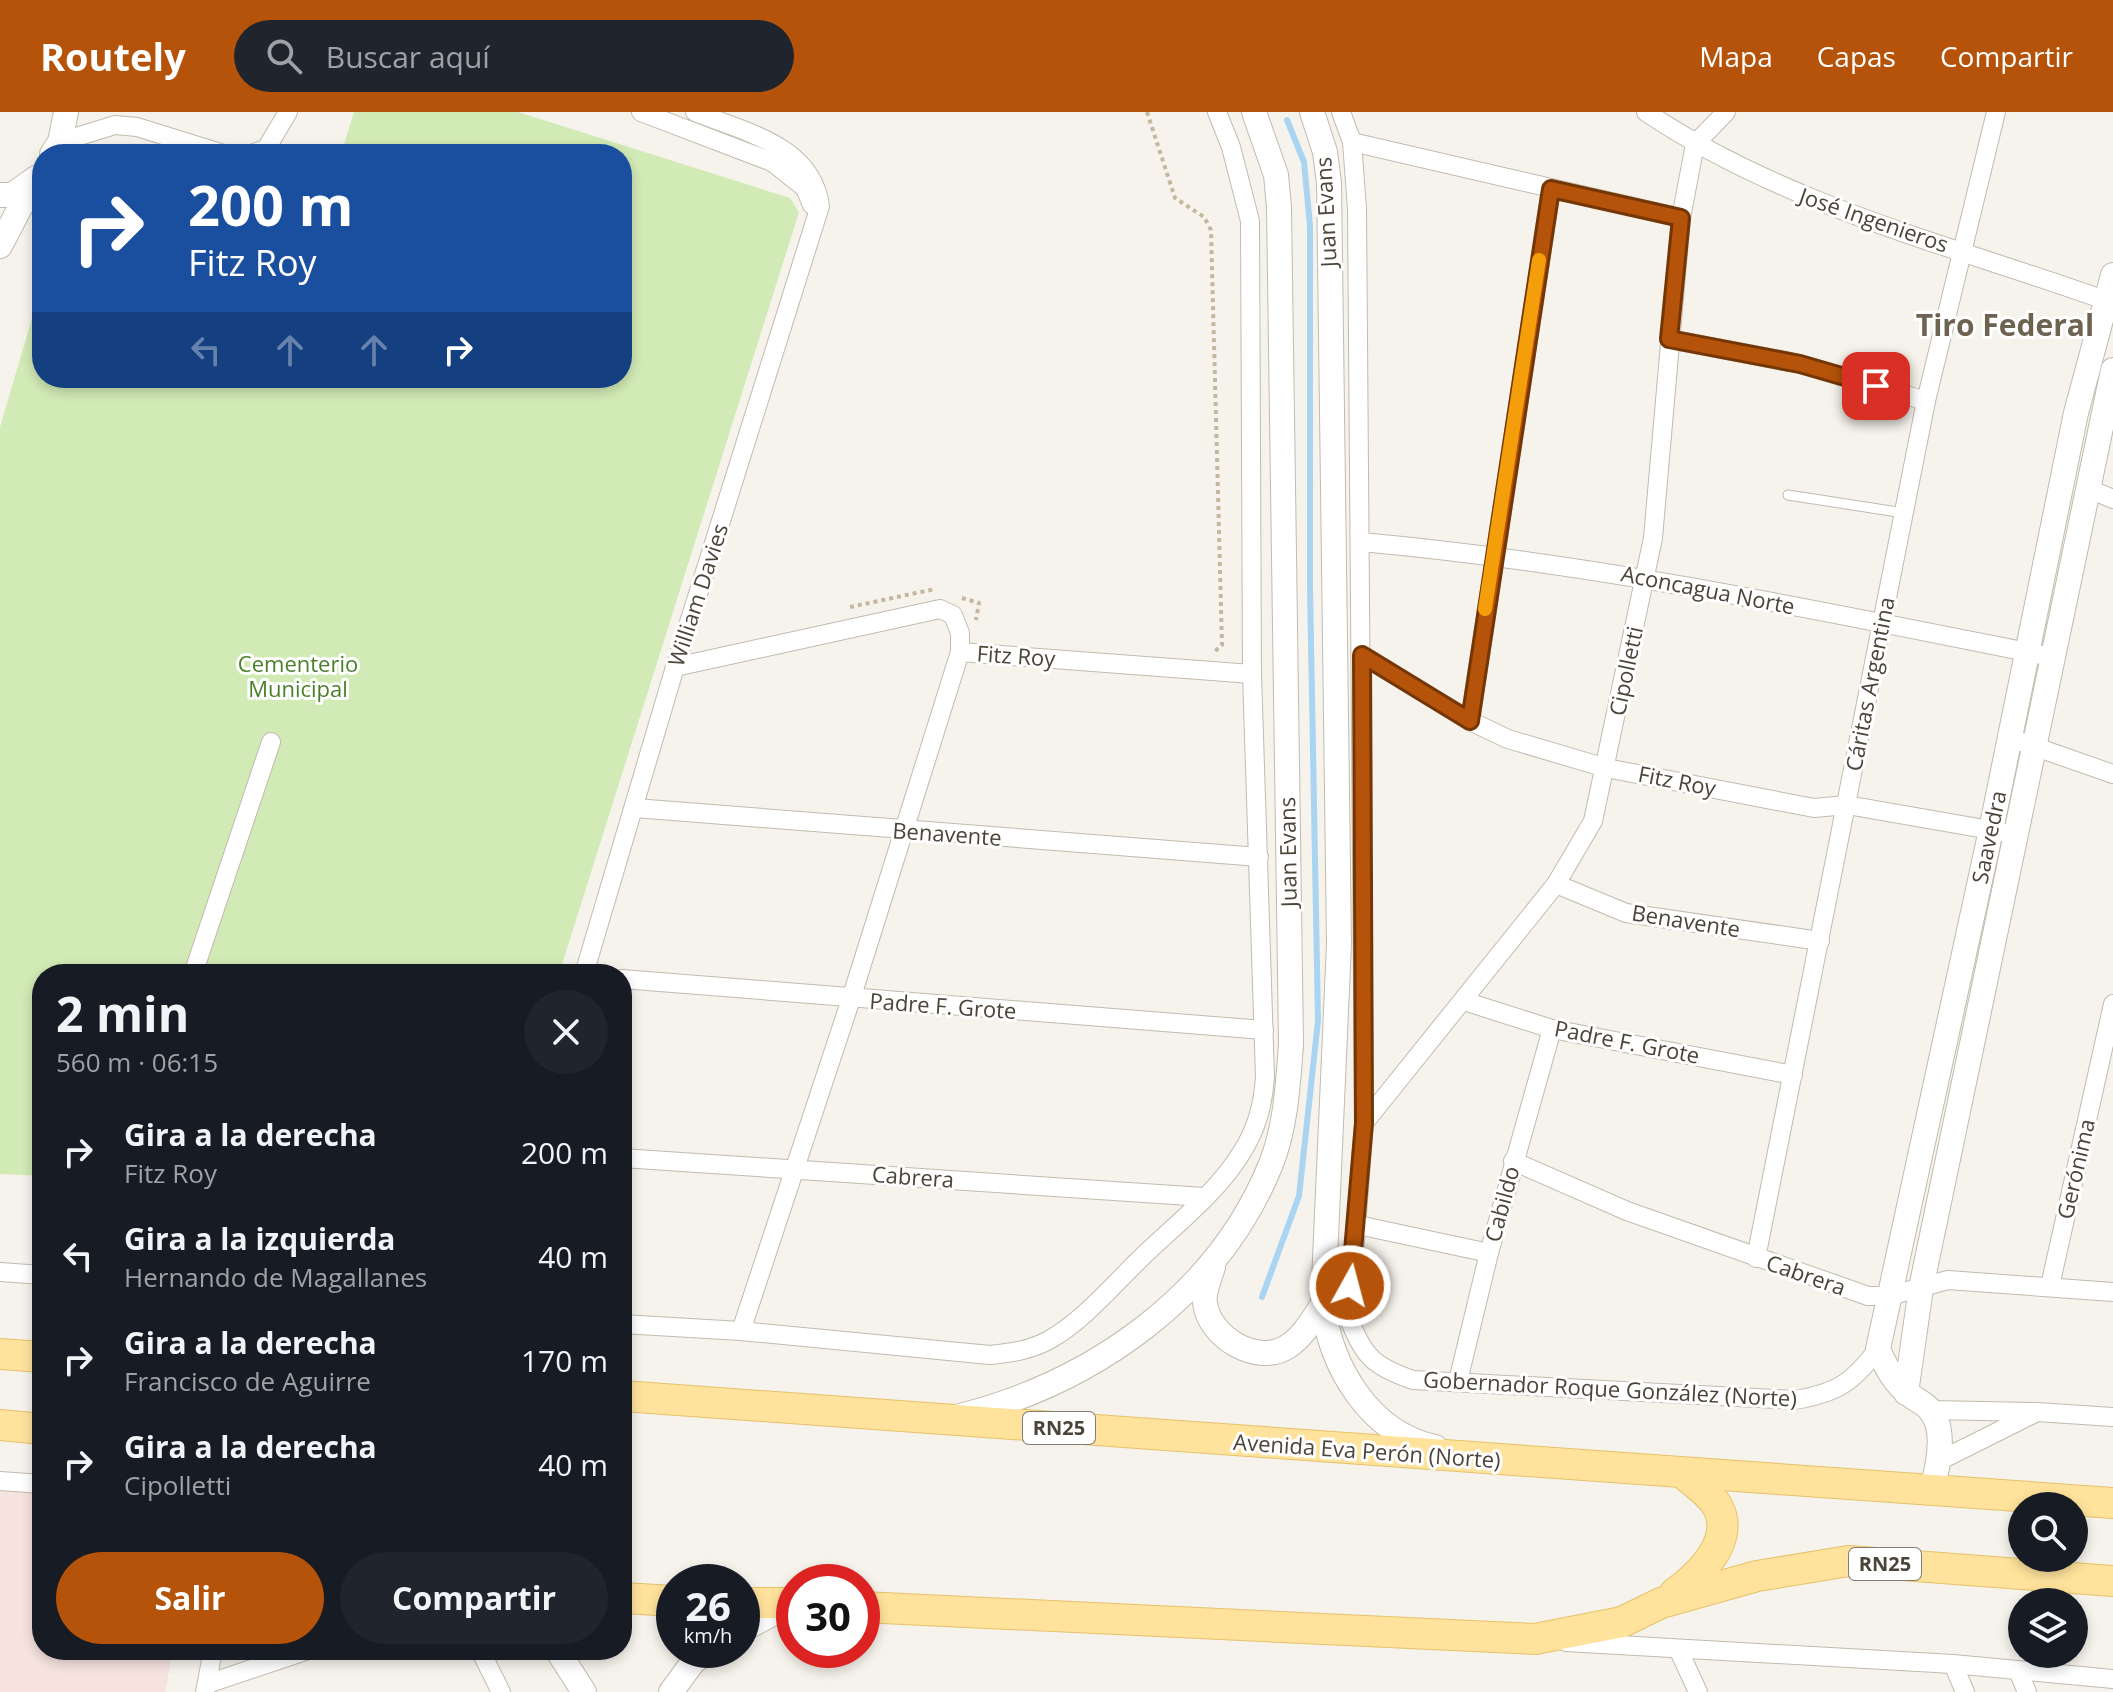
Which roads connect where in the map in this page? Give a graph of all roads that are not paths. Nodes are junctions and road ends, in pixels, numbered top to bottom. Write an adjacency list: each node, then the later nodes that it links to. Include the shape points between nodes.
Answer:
1 (66, 112): 15 (street)
2 (150, 112): 13 (street, via 153,124)
3 (288, 112): 18 (street)
4 (641, 112): 25 (street, via 786,170 805,188)
5 (695, 112): 25 (street, via 792,154 818,191)
6 (1217, 112): 46 (street, Juan Evans, via 1250,221)
7 (1254, 112): 76 (street, Juan Evans, via 1276,175 1279,207 1291,1044 1283,1120 1272,1162)
8 (1312, 112): 83 (street, Juan Evans, via 1329,183 1339,944)
9 (1341, 112): 14 (street, Juan Evans)
10 (1647, 112): 19 (street, José Ingenieros)
11 (1726, 112): 19 (street)
12 (1996, 112): 27 (street, Cáritas Argentina)
13 (169, 139): 16 (street, via 115,125); 17 (street)
14 (1352, 142): 22 (street); 37 (street, Juan Evans)
15 (57, 144)
16 (66, 144)
17 (187, 144)
18 (269, 144)
19 (1695, 144): 24 (street, Cipolletti); 27 (street, José Ingenieros, via 1779,187)
20 (32, 180): 23 (street, via 12,195)
21 (32, 186): 26 (street)
22 (1551, 189): 24 (street); 38 (street)
23 (0, 195)
24 (1681, 218): 30 (street, Cipolletti)
25 (817, 219): 45 (street, William Davies)
26 (0, 246)
27 (1962, 251): 29 (street, José Ingenieros); 32 (street, Cáritas Argentina)
28 (2113, 275): 29 (street, Saavedra)
29 (2110, 301): 42 (street, Saavedra, via 2076,413)
30 (1669, 339): 32 (street, via 1800,364); 39 (street, Cipolletti, via 1653,538)
31 (2113, 370): 33 (street, Saavedra)
32 (1926, 401): 36 (street, Cáritas Argentina)
33 (2087, 488): 35 (street); 44 (street, Saavedra)
34 (1788, 495): 36 (lane)
35 (2113, 499)
36 (1904, 513): 40 (street, Cáritas Argentina)
37 (1361, 542): 38 (street, Aconcagua Norte); 43 (street, Juan Evans)
38 (1493, 554): 39 (street, Aconcagua Norte); 47 (street)
39 (1645, 577): 40 (street, Aconcagua Norte); 50 (street, Cipolletti)
40 (1882, 623): 42 (street, Aconcagua Norte); 52 (street, Cáritas Argentina)
41 (960, 652): 45 (street, Fitz Roy, via 953,615 940,609); 46 (street, Fitz Roy); 54 (street)
42 (2028, 652): 44 (street, Aconcagua Norte); 48 (street, Saavedra)
43 (1362, 655): 47 (street, Fitz Roy); 68 (street, Juan Evans)
44 (2052, 657): 48 (street, Saavedra)
45 (675, 667): 53 (street, William Davies)
46 (1252, 674): 56 (street, Juan Evans)
47 (1470, 721): 50 (street, Fitz Roy, via 1508,739)
48 (2021, 741): 51 (street); 55 (street, Saavedra)
49 (271, 742): 59 (street)
50 (1606, 768): 52 (street, Fitz Roy, via 1814,808); 57 (street, Cipolletti, via 1593,821)
51 (2113, 774)
52 (1847, 805): 55 (street, Fitz Roy); 58 (street, Cáritas Argentina)
53 (635, 808): 54 (street, Benavente); 60 (street, William Davies)
54 (904, 830): 56 (street, Benavente); 62 (street)
55 (2003, 832): 80 (street, Saavedra); 82 (street, Saavedra)
56 (1259, 857): 66 (street, Juan Evans)
57 (1556, 884): 58 (street, Benavente, via 1626,913); 63 (street, Cipolletti)
58 (1820, 941): 67 (street, Cáritas Argentina)
59 (196, 964)
60 (587, 964)
61 (632, 980): 62 (street, Padre F. Grote)
62 (851, 999): 66 (street, Padre F. Grote); 71 (street)
63 (1464, 1001): 65 (street, Padre F. Grote); 68 (street, Cipolletti)
64 (2113, 1004): 79 (street, Gerónima)
65 (1552, 1029): 67 (street, Padre F. Grote); 70 (street, Cabildo)
66 (1264, 1030): 72 (street, Juan Evans, via 1263,1103 1255,1128 1241,1155)
67 (1793, 1075): 75 (street, Cáritas Argentina)
68 (1364, 1123): 73 (street, Juan Evans)
69 (632, 1159): 71 (street, Cabrera)
70 (1513, 1161): 74 (street, Cabildo); 75 (street, Cabrera, via 1627,1211)
71 (796, 1170): 72 (street, Cabrera); 85 (street)
72 (1204, 1197): 85 (street, Juan Evans, via 1050,1340 1019,1352 990,1355)
73 (1358, 1225): 74 (street); 89 (street, Juan Evans, via 1349,1318)
74 (1489, 1253): 90 (street, Cabildo)
75 (1756, 1258): 82 (street, Cabrera, via 1868,1296)
76 (1214, 1264): 83 (street, via 1204,1302 1211,1322 1232,1343 1253,1352 1270,1354 1287,1347); 96 (street, Juan Evans, via 1128,1341 1040,1389)
77 (0, 1272): 78 (street)
78 (32, 1274)
79 (2050, 1286): 80 (street, Cabrera, via 1948,1280); 81 (street, Cabrera)
80 (1921, 1288): 82 (street, Cabrera); 91 (street, Saavedra)
81 (2113, 1292)
82 (1889, 1296): 86 (street, Saavedra)
83 (1323, 1304): 99 (street, Juan Evans, via 1327,1338 1337,1360 1377,1417 1426,1446)
84 (632, 1325): 85 (street)
85 (741, 1331)
86 (1878, 1349): 90 (street, Gobernador Roque González (Norte), via 1856,1377 1825,1395 1795,1400); 91 (street)
87 (0, 1354): 88 (main road)
88 (32, 1356)
89 (1374, 1363): 90 (street, Gobernador Roque González (Norte), via 1413,1380)
90 (1458, 1381)
91 (1906, 1393): 93 (street)
92 (632, 1397): 96 (main road, Avenida Eva Perón (Norte) / RN25)
93 (1931, 1410): 94 (street); 101 (street, via 1937,1428)
94 (2037, 1412): 95 (street); 101 (street)
95 (2113, 1417)
96 (946, 1419): 99 (main road, Avenida Eva Perón (Norte) / RN25)
97 (0, 1425): 98 (main road)
98 (32, 1428)
99 (1496, 1460): 100 (main road, Avenida Eva Perón (Norte) / RN25)
100 (1684, 1474): 101 (main road, Avenida Eva Perón (Norte) / RN25); 108 (main road, via 1717,1506 1722,1523 1712,1559 1700,1575)
101 (1936, 1475): 104 (main road, Avenida Eva Perón (Norte) / RN25)
102 (0, 1481): 103 (street)
103 (32, 1483)
104 (2113, 1503)
105 (2113, 1581): 108 (main road, RN25, via 1849,1561 1757,1576)
106 (632, 1599): 107 (main road)
107 (656, 1600)
108 (1661, 1603): 110 (main road, RN25, via 1622,1622)
109 (880, 1608): 110 (main road, RN25)
110 (1535, 1639): 111 (street)
111 (1679, 1651): 116 (street); 124 (street)
112 (211, 1660): 120 (street)
113 (281, 1660): 120 (street)
114 (485, 1660): 121 (street)
115 (563, 1660): 122 (street)
116 (1953, 1664): 118 (street); 125 (street)
117 (689, 1668): 123 (street)
118 (2018, 1671): 119 (street); 126 (street)
119 (2113, 1679)
120 (206, 1688)
121 (501, 1692)
122 (584, 1692)
123 (671, 1692)
124 (1698, 1692)
125 (1965, 1692)
126 (2027, 1692)

